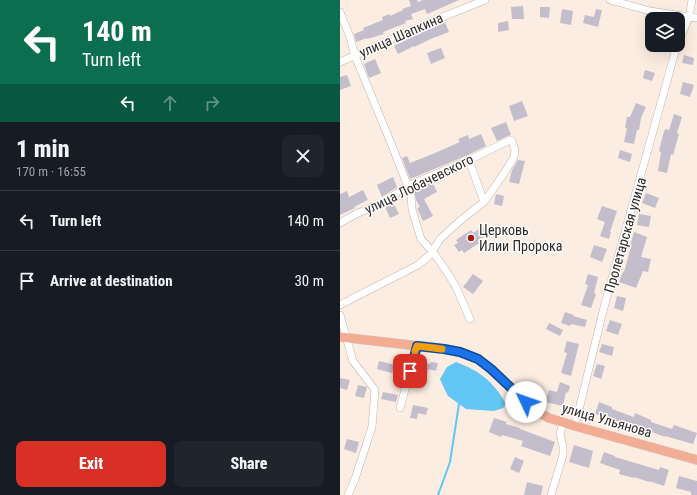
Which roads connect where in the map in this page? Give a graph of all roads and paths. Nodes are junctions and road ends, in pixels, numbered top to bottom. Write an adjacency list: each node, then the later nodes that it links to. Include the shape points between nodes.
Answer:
1 (485, 0): 9 (street, улица Шапкина)
2 (610, 0): 5 (street)
3 (692, 0): 5 (street, Пролетарская улица)
4 (340, 12): 9 (street)
5 (689, 17): 6 (street); 7 (street, Пролетарская улица)
6 (697, 18)
7 (685, 27)
8 (676, 52): 23 (street, Пролетарская улица)
9 (355, 56): 10 (street, улица Шапкина); 12 (street)
10 (340, 62)
11 (469, 160): 12 (street, улица Лобачевского); 13 (street); 13 (street, улица Лобачевского, via 512,141 514,157)
12 (407, 186): 14 (street, улица Лобачевского, via 386,201); 15 (street, via 421,239)
13 (484, 202): 15 (street, via 440,239)
14 (340, 223)
15 (433, 252): 16 (street, via 418,265); 18 (street, via 456,287)
16 (340, 305)
17 (340, 315): 19 (street)
18 (470, 318)
19 (343, 337): 20 (main road, улица Ульянова); 25 (street, via 353,361 375,390 372,428)
20 (417, 346): 21 (street); 22 (main road, улица Ульянова, via 460,352 478,359 536,411)
21 (400, 408)
22 (563, 422): 23 (main road, улица Ульянова); 26 (street, via 560,434 564,446 563,455)
23 (575, 426): 24 (main road, улица Ульянова)
24 (697, 460)
25 (348, 495)
26 (551, 495)

